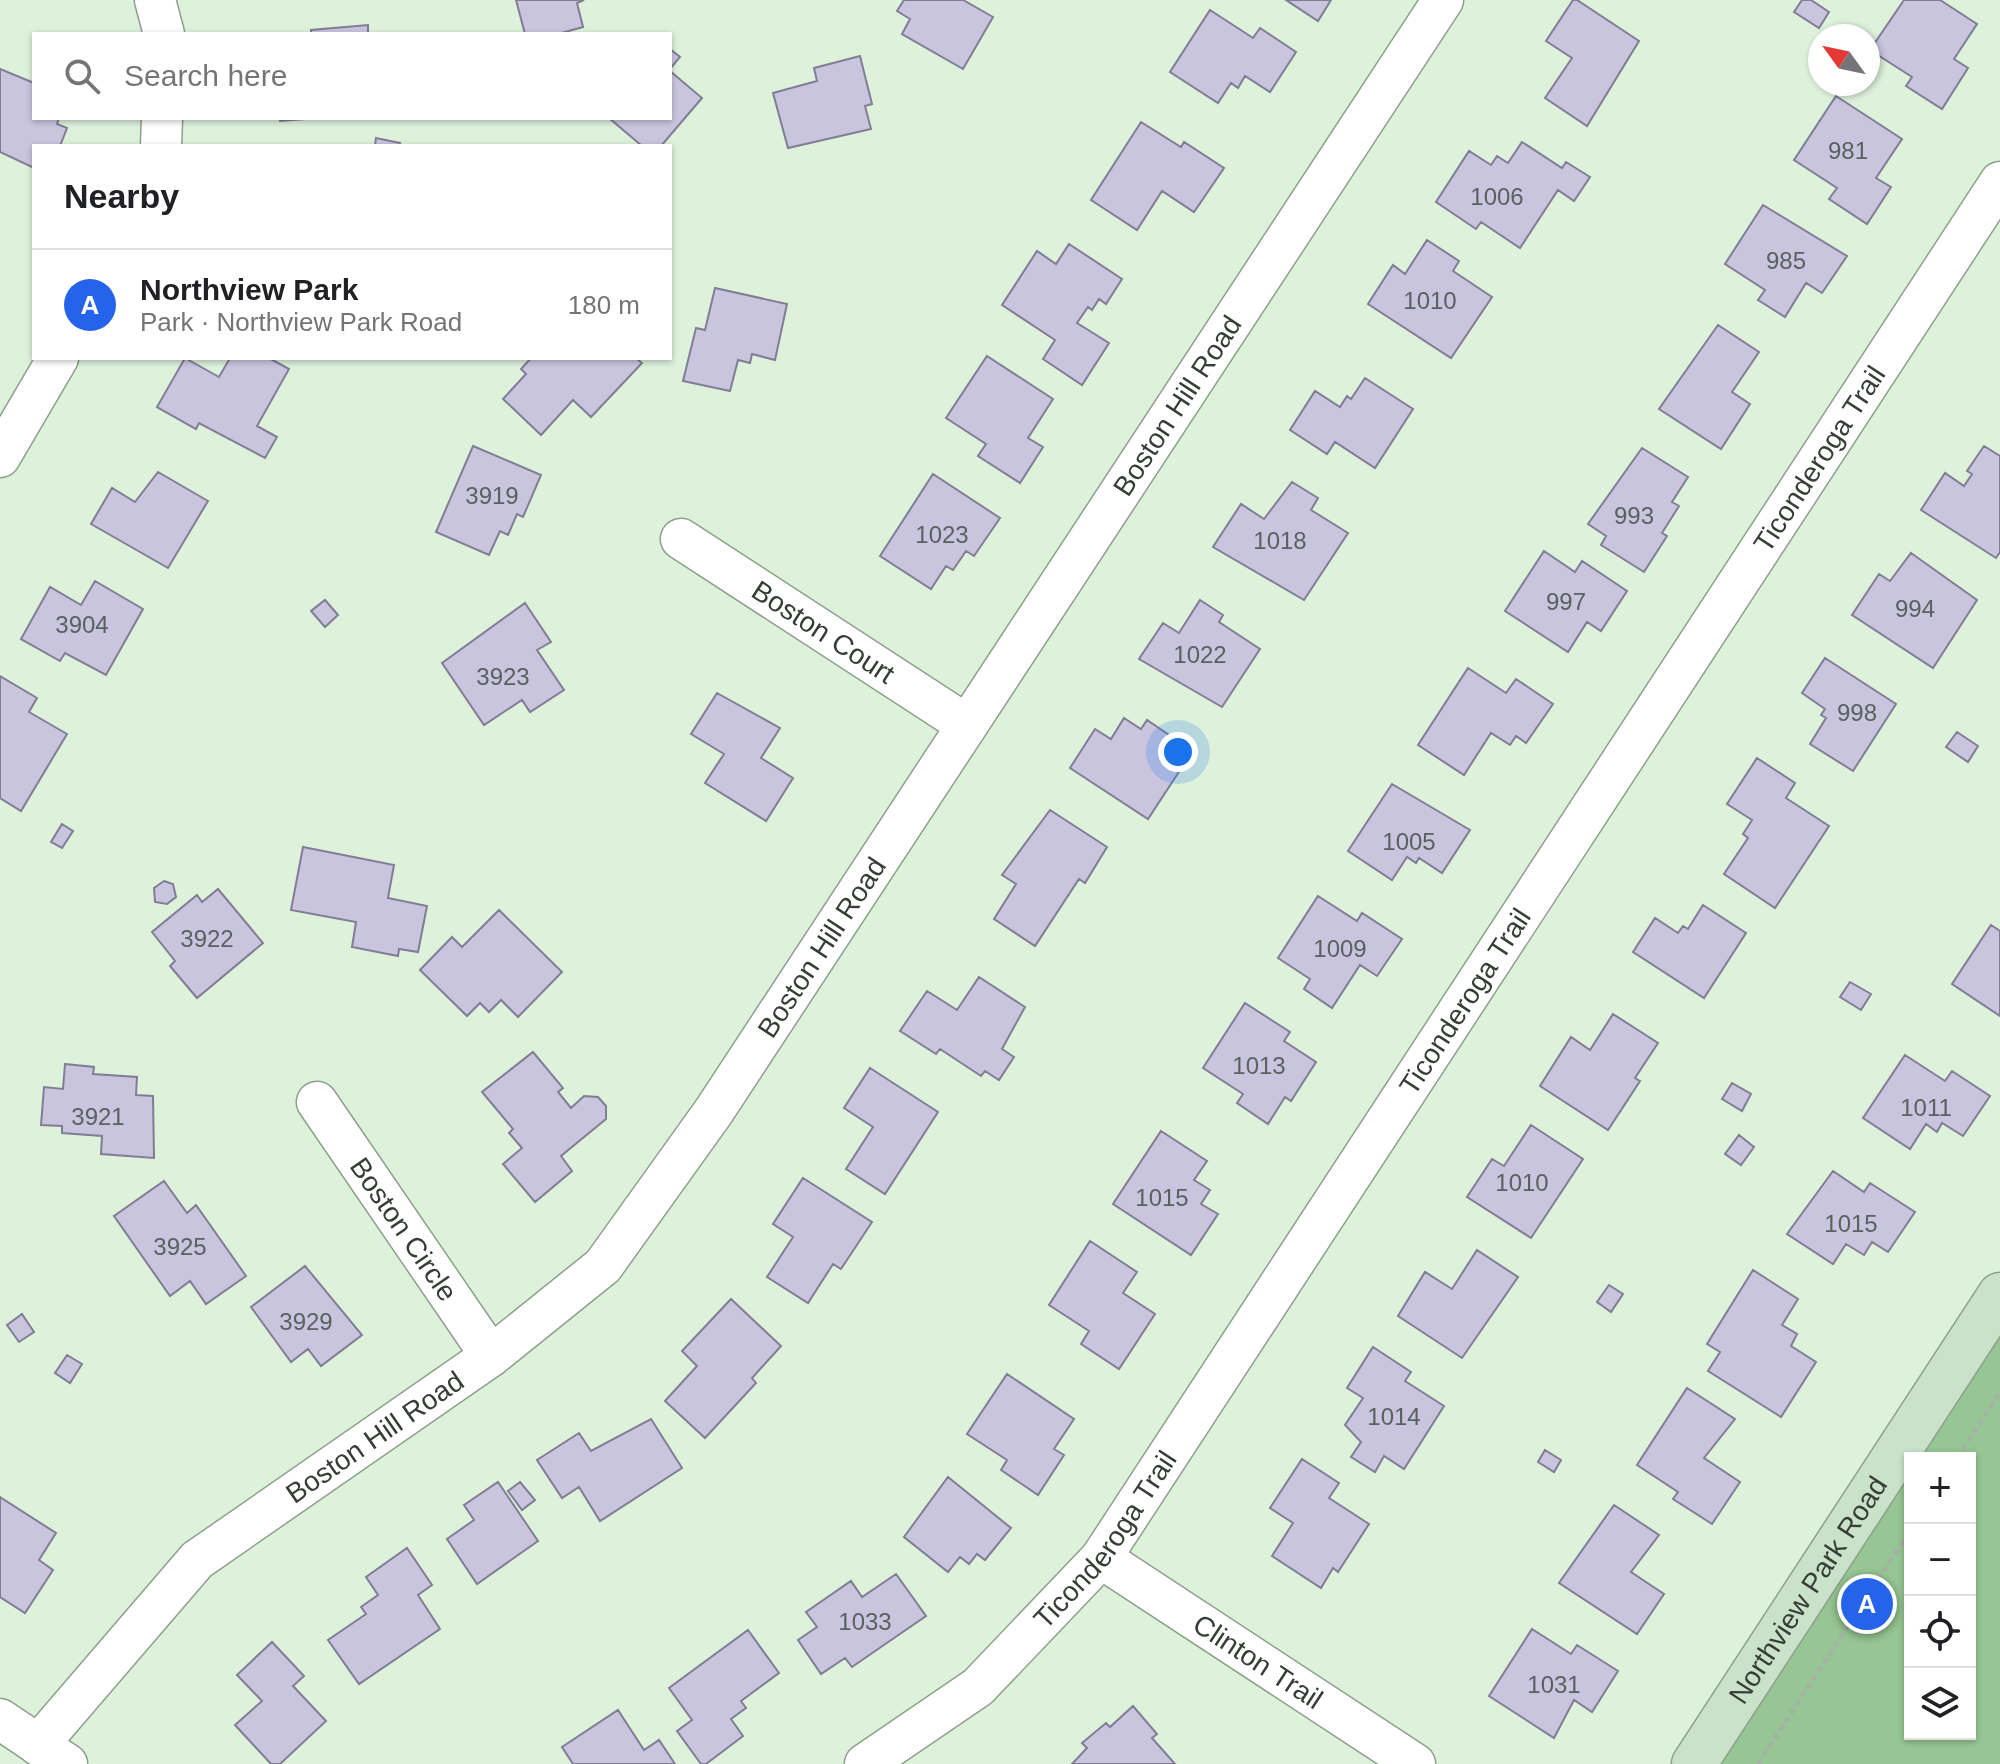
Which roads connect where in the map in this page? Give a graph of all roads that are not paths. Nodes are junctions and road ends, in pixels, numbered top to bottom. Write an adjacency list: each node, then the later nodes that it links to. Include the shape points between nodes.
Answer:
1 (155, 0): 3 (street)
2 (1443, 0): 10 (street, Boston Hill Road)
3 (163, 32)
4 (162, 120): 5 (street)
5 (161, 144)
6 (2000, 182): 14 (street, Ticonderoga Trail)
7 (57, 360): 8 (street)
8 (0, 457)
9 (681, 539): 10 (street, Boston Court)
10 (967, 725): 13 (street, Boston Hill Road, via 714,1111 603,1266)
11 (317, 1102): 13 (street, Boston Circle)
12 (2000, 1295): 19 (street, Northview Park Road)
13 (491, 1356): 16 (street, Boston Hill Road, via 197,1560)
14 (1101, 1558): 17 (street, Ticonderoga Trail, via 978,1687); 18 (street, Clinton Trail)
15 (0, 1719): 16 (street)
16 (52, 1754)
17 (865, 1764)
18 (1415, 1764)
19 (1694, 1764)

